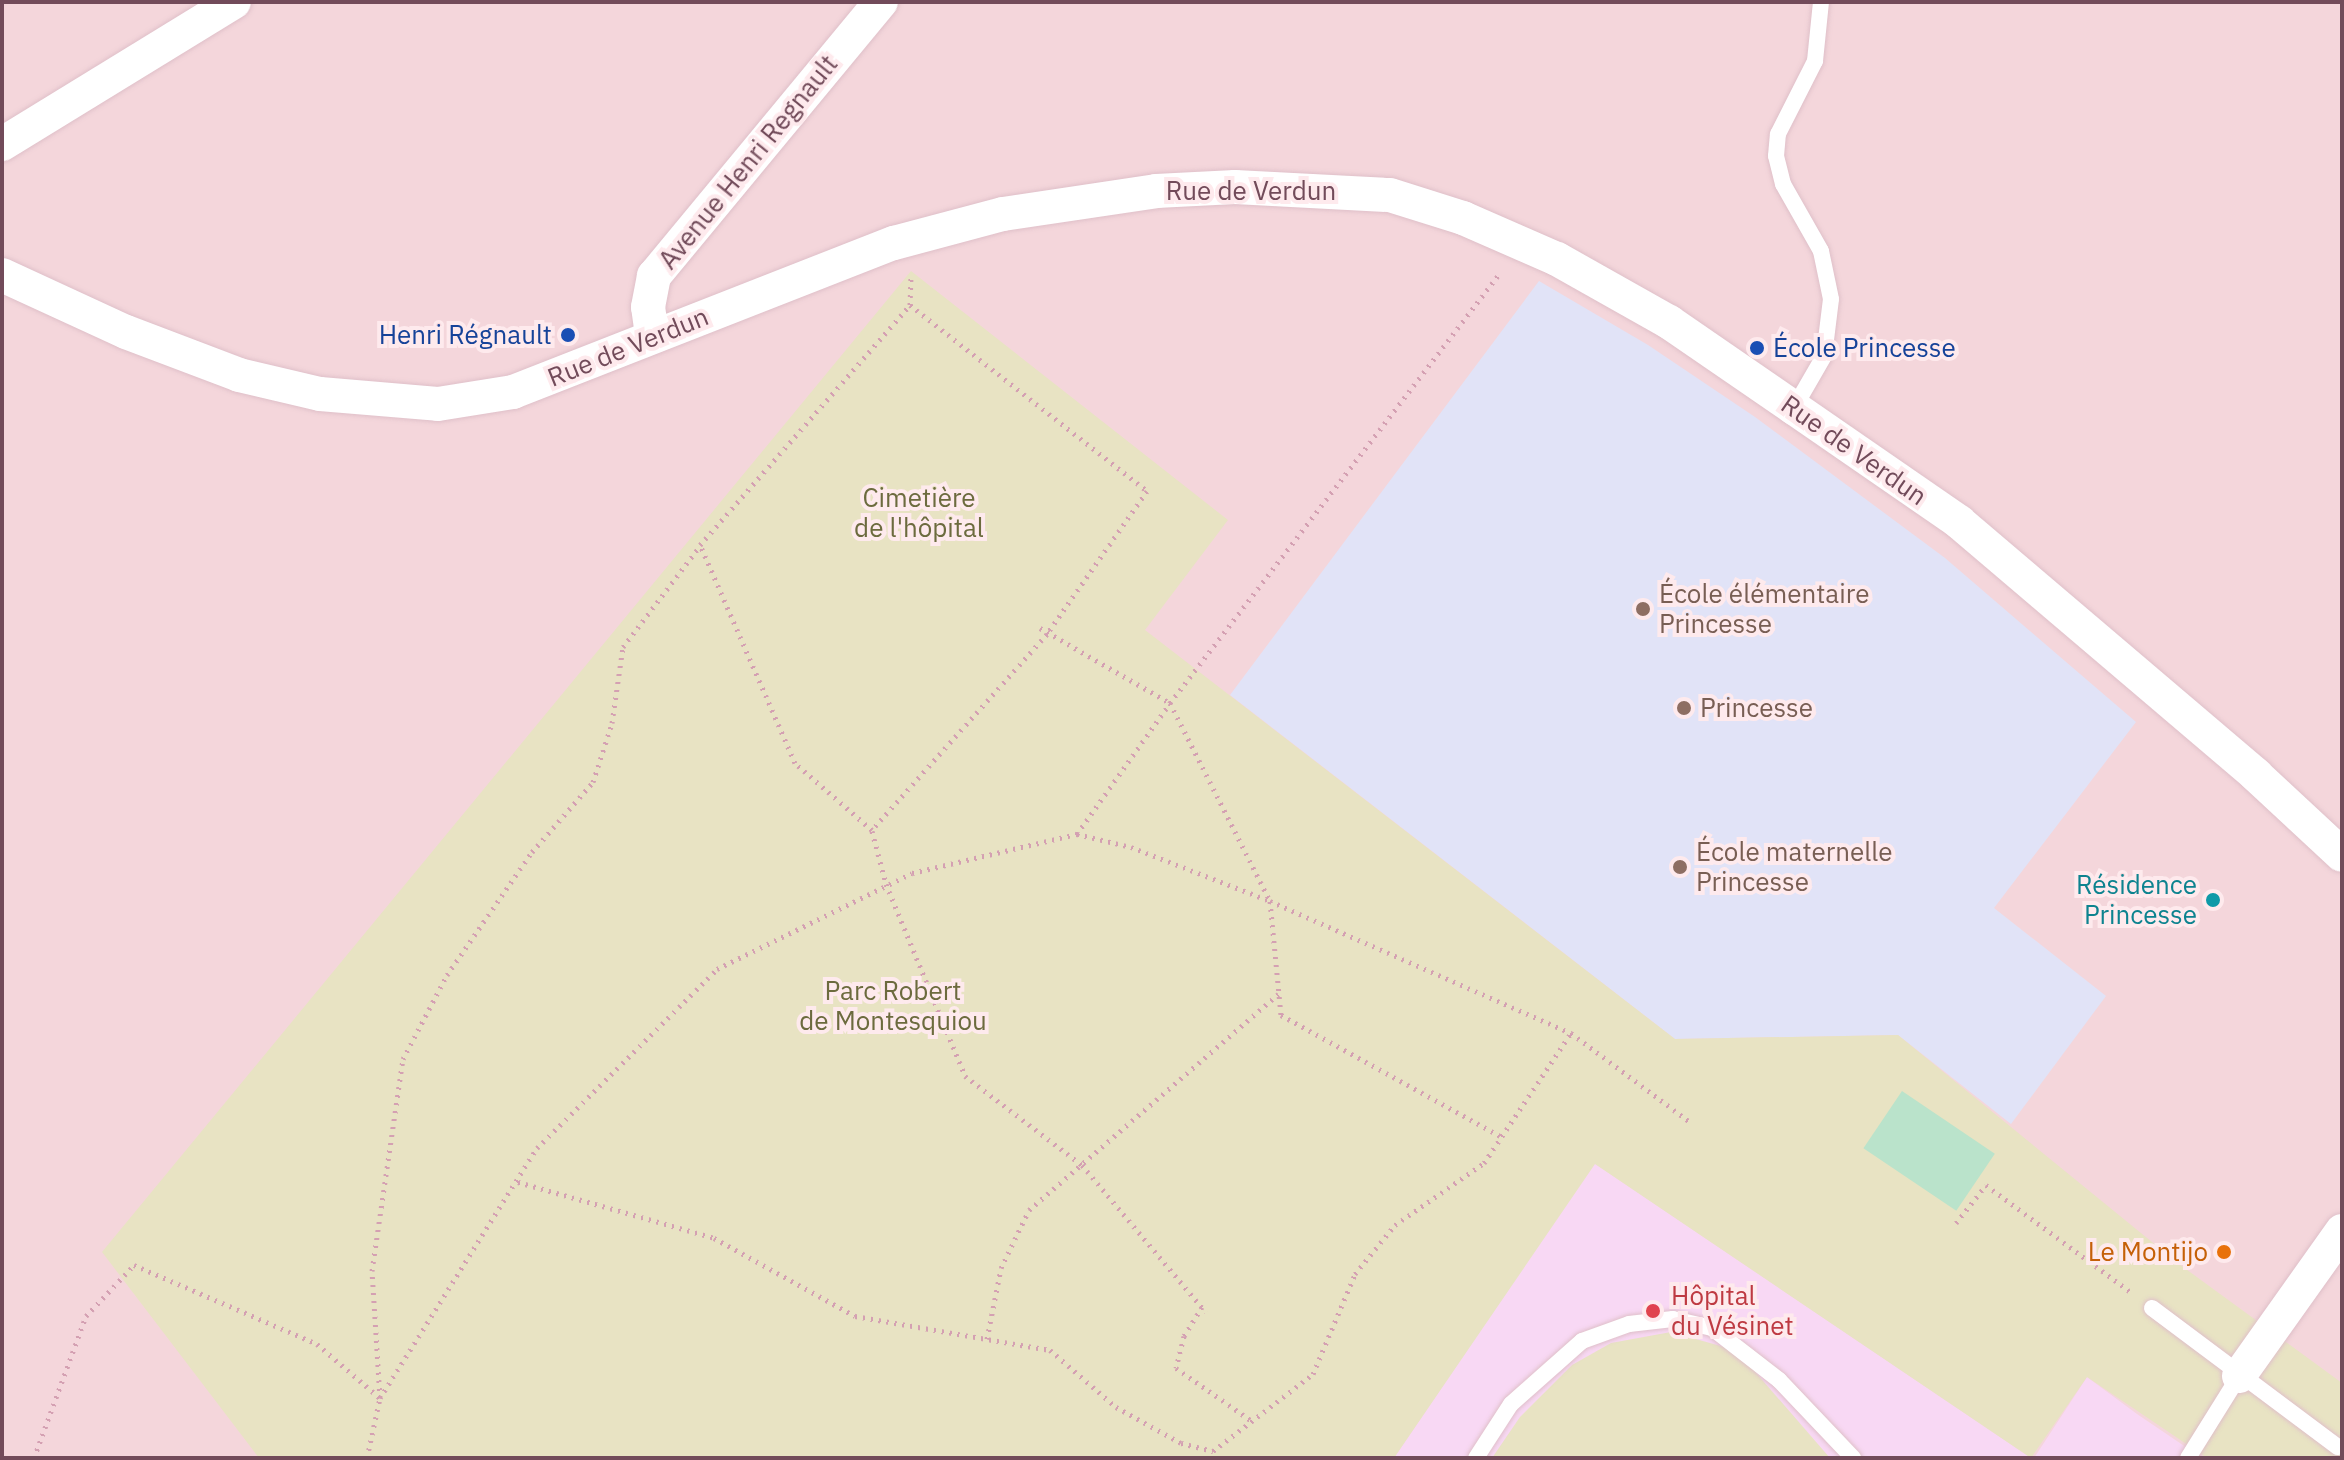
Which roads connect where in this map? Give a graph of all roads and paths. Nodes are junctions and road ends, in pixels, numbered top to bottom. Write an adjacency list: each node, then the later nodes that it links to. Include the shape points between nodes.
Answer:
1 (234, 2): 4 (street)
2 (881, 2): 7 (street, Avenue Henri Regnault, via 654,276 648,307)
3 (1821, 2): 8 (lane, via 1815,61 1778,134 1776,156 1783,184 1821,251 1831,299 1824,356)
4 (2, 144)
5 (1523, 244): 7 (street, Rue de Verdun, via 1390,195 1306,187 1156,191 1003,214 894,243); 8 (street, Rue de Verdun, via 1669,322); 12 (path)
6 (2, 275): 7 (street, Rue de Verdun, via 126,332 239,375 361,400 479,400 578,368)
7 (652, 335)
8 (1794, 408): 15 (street, Rue de Verdun, via 1959,522)
9 (700, 545): 11 (path, via 910,305 1147,491); 13 (path, via 795,763); 31 (path, via 623,647 612,723 593,782 532,852 447,975 403,1059 372,1271)
10 (1040, 628): 11 (path)
11 (1047, 634): 12 (path); 13 (path)
12 (1170, 703): 14 (path); 17 (path)
13 (872, 830): 16 (path)
14 (1077, 834): 16 (path, via 912,873); 17 (path, via 1131,847)
15 (2342, 855)
16 (886, 884): 22 (path, via 965,1076); 23 (path, via 717,969 537,1148)
17 (1270, 901): 18 (path); 19 (path)
18 (1279, 993): 21 (path, via 1281,1015); 22 (path)
19 (1571, 1033): 20 (path); 21 (path)
20 (1690, 1122)
21 (1500, 1136): 32 (path, via 1484,1163 1395,1225 1355,1274 1313,1374)
22 (1082, 1165): 26 (path); 29 (path, via 1029,1210 1001,1268)
23 (518, 1182): 29 (path, via 714,1238 855,1316); 31 (path)
24 (1956, 1223): 27 (path, via 1986,1185)
25 (2342, 1231): 30 (street)
26 (1202, 1307): 28 (path); 32 (path, via 1184,1336 1176,1368)
27 (2152, 1308): 30 (lane)
28 (1206, 1312)
29 (987, 1339): 32 (path, via 1050,1350 1116,1407 1181,1443 1213,1451)
30 (2239, 1376): 33 (lane); 38 (lane)
31 (380, 1398): 34 (path, via 317,1344 134,1265 86,1316); 35 (path)
32 (1253, 1422)
33 (2338, 1447)
34 (34, 1458)
35 (367, 1458)
36 (1476, 1458): 37 (lane, via 1511,1404 1582,1341 1629,1324 1673,1319 1712,1328 1779,1380)
37 (1853, 1458)
38 (2188, 1458)

